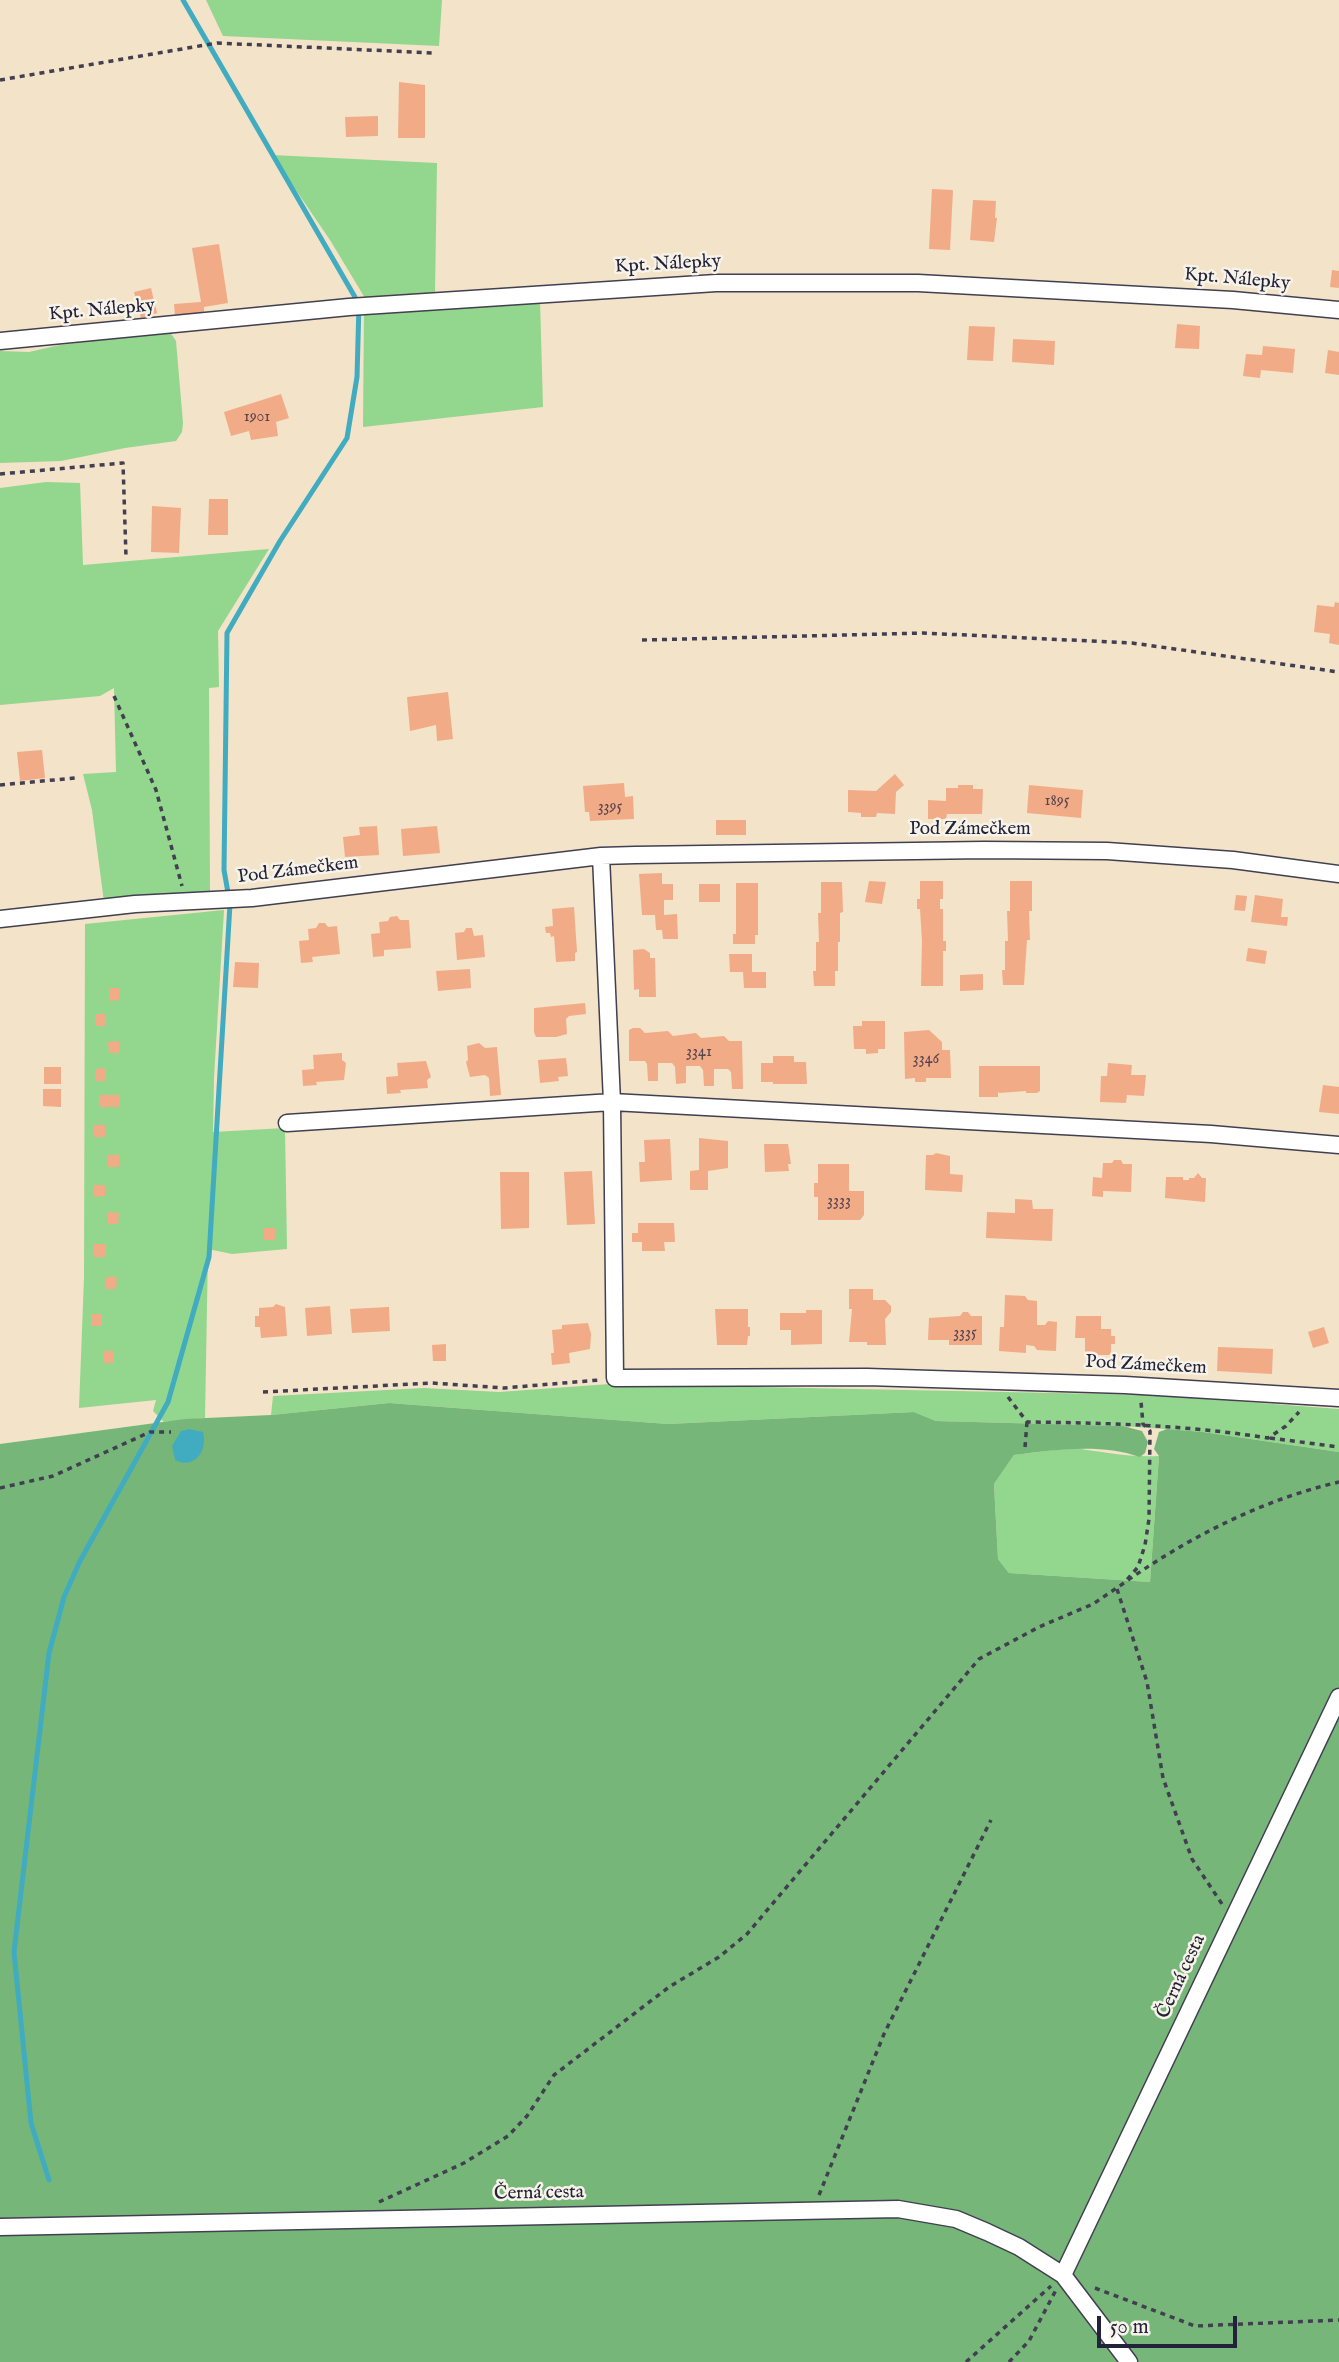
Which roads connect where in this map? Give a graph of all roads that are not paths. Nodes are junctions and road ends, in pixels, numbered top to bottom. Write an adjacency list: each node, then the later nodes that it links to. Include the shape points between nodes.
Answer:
1 (1339, 310): 2 (street, Kpt. Nálepky, via 918,283 716,283 356,306)
2 (0, 341)
3 (601, 856): 4 (street, Pod Zámečkem, via 1107,851); 5 (street, Pod Zámečkem, via 229,900 135,904); 6 (street)
4 (1339, 874)
5 (0, 919)
6 (612, 1102): 7 (street); 8 (street); 9 (street, Pod Zámečkem, via 615,1378 867,1377)
7 (287, 1123)
8 (1339, 1145)
9 (1339, 1398)
10 (1339, 1697): 12 (street, Černá cesta)
11 (0, 2227): 12 (street, Černá cesta, via 898,2208 956,2219 1020,2247)
12 (1063, 2276): 13 (street, Černá cesta)
13 (1129, 2362)

